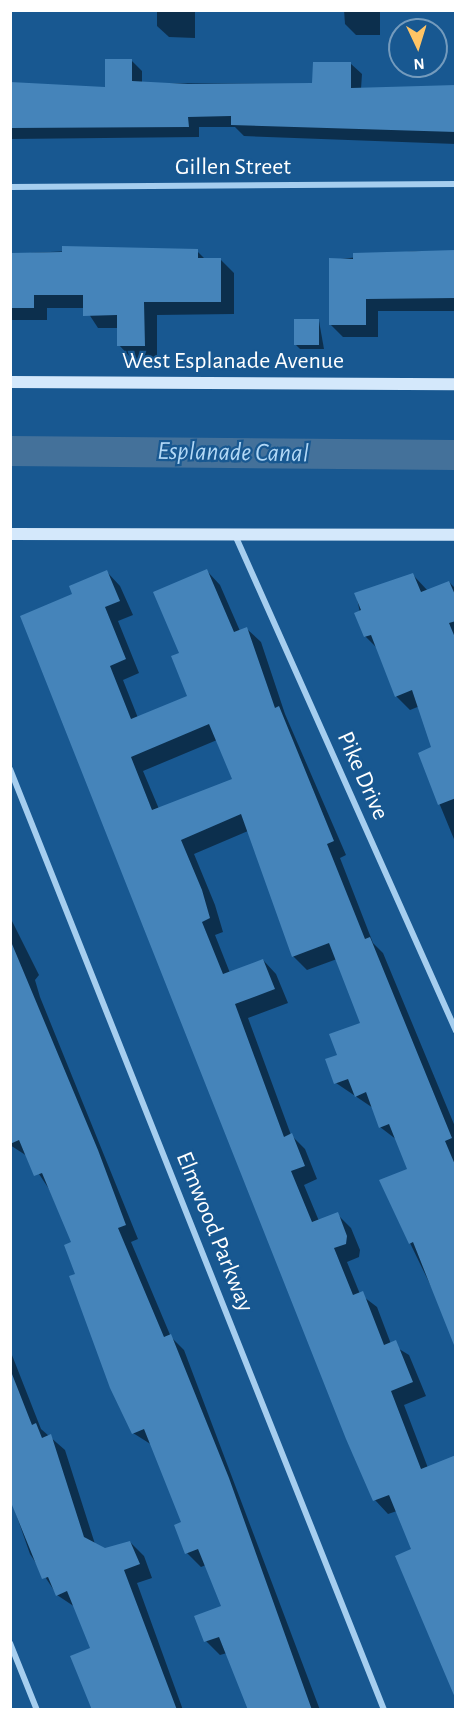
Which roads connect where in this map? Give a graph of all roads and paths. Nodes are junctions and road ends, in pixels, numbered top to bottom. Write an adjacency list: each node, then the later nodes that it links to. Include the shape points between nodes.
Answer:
1 (456, 184): 2 (street, Gillen Street)
2 (10, 187)
3 (10, 382): 4 (main road, West Esplanade Avenue)
4 (456, 384)
5 (10, 534): 6 (main road)
6 (235, 534): 7 (main road); 9 (street, Pike Drive)
7 (456, 535)
8 (10, 769): 12 (street, Elmwood Parkway)
9 (456, 1031)
10 (10, 1643): 11 (street)
11 (37, 1710)
12 (384, 1710)

